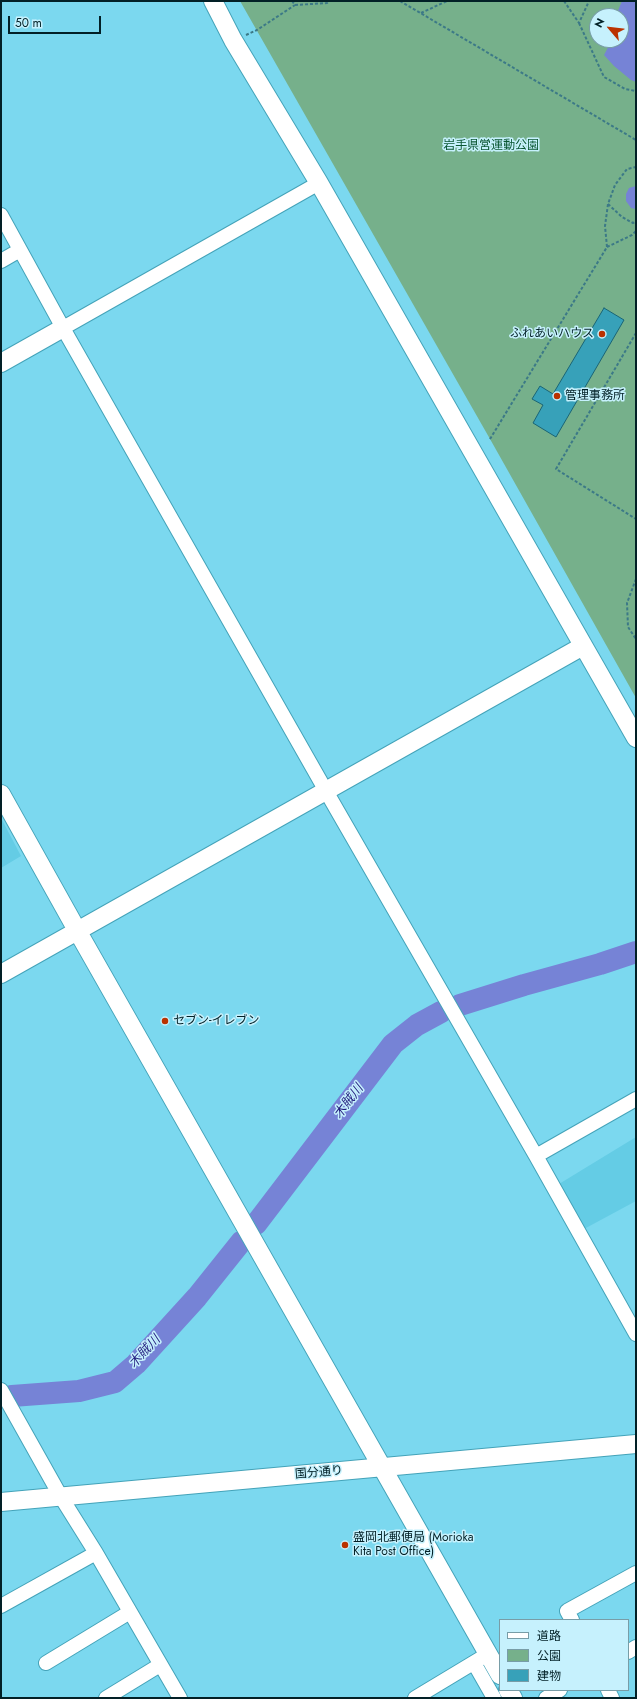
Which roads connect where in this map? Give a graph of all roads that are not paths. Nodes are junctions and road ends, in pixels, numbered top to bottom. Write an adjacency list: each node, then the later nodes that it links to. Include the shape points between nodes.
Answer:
1 (213, 1): 2 (street)
2 (319, 183): 6 (street); 8 (street)
3 (1, 215): 4 (street)
4 (20, 250): 5 (street); 6 (street)
5 (1, 261)
6 (63, 328): 7 (street); 10 (street)
7 (1, 363)
8 (583, 646): 9 (street); 10 (street)
9 (636, 738)
10 (326, 791): 12 (street); 15 (street)
11 (1, 794): 12 (street)
12 (78, 932): 13 (street); 19 (street)
13 (1, 974)
14 (636, 1099): 15 (street)
15 (536, 1156): 16 (street)
16 (636, 1334)
17 (1, 1390): 20 (street)
18 (636, 1444): 19 (street, 国分通り)
19 (381, 1468): 20 (street, 国分通り); 27 (street)
20 (61, 1497): 21 (street, 国分通り); 22 (street)
21 (1, 1502)
22 (96, 1553): 24 (street); 25 (street)
23 (636, 1573): 26 (street, via 567,1611)
24 (1, 1606)
25 (130, 1612): 28 (street); 29 (street)
26 (571, 1619)
27 (481, 1658): 30 (street); 32 (street); 35 (street)
28 (46, 1663)
29 (160, 1665): 33 (street); 34 (street)
30 (499, 1674)
31 (558, 1691): 36 (street)
32 (421, 1696)
33 (106, 1698)
34 (180, 1698)
35 (494, 1698)
36 (546, 1698)

